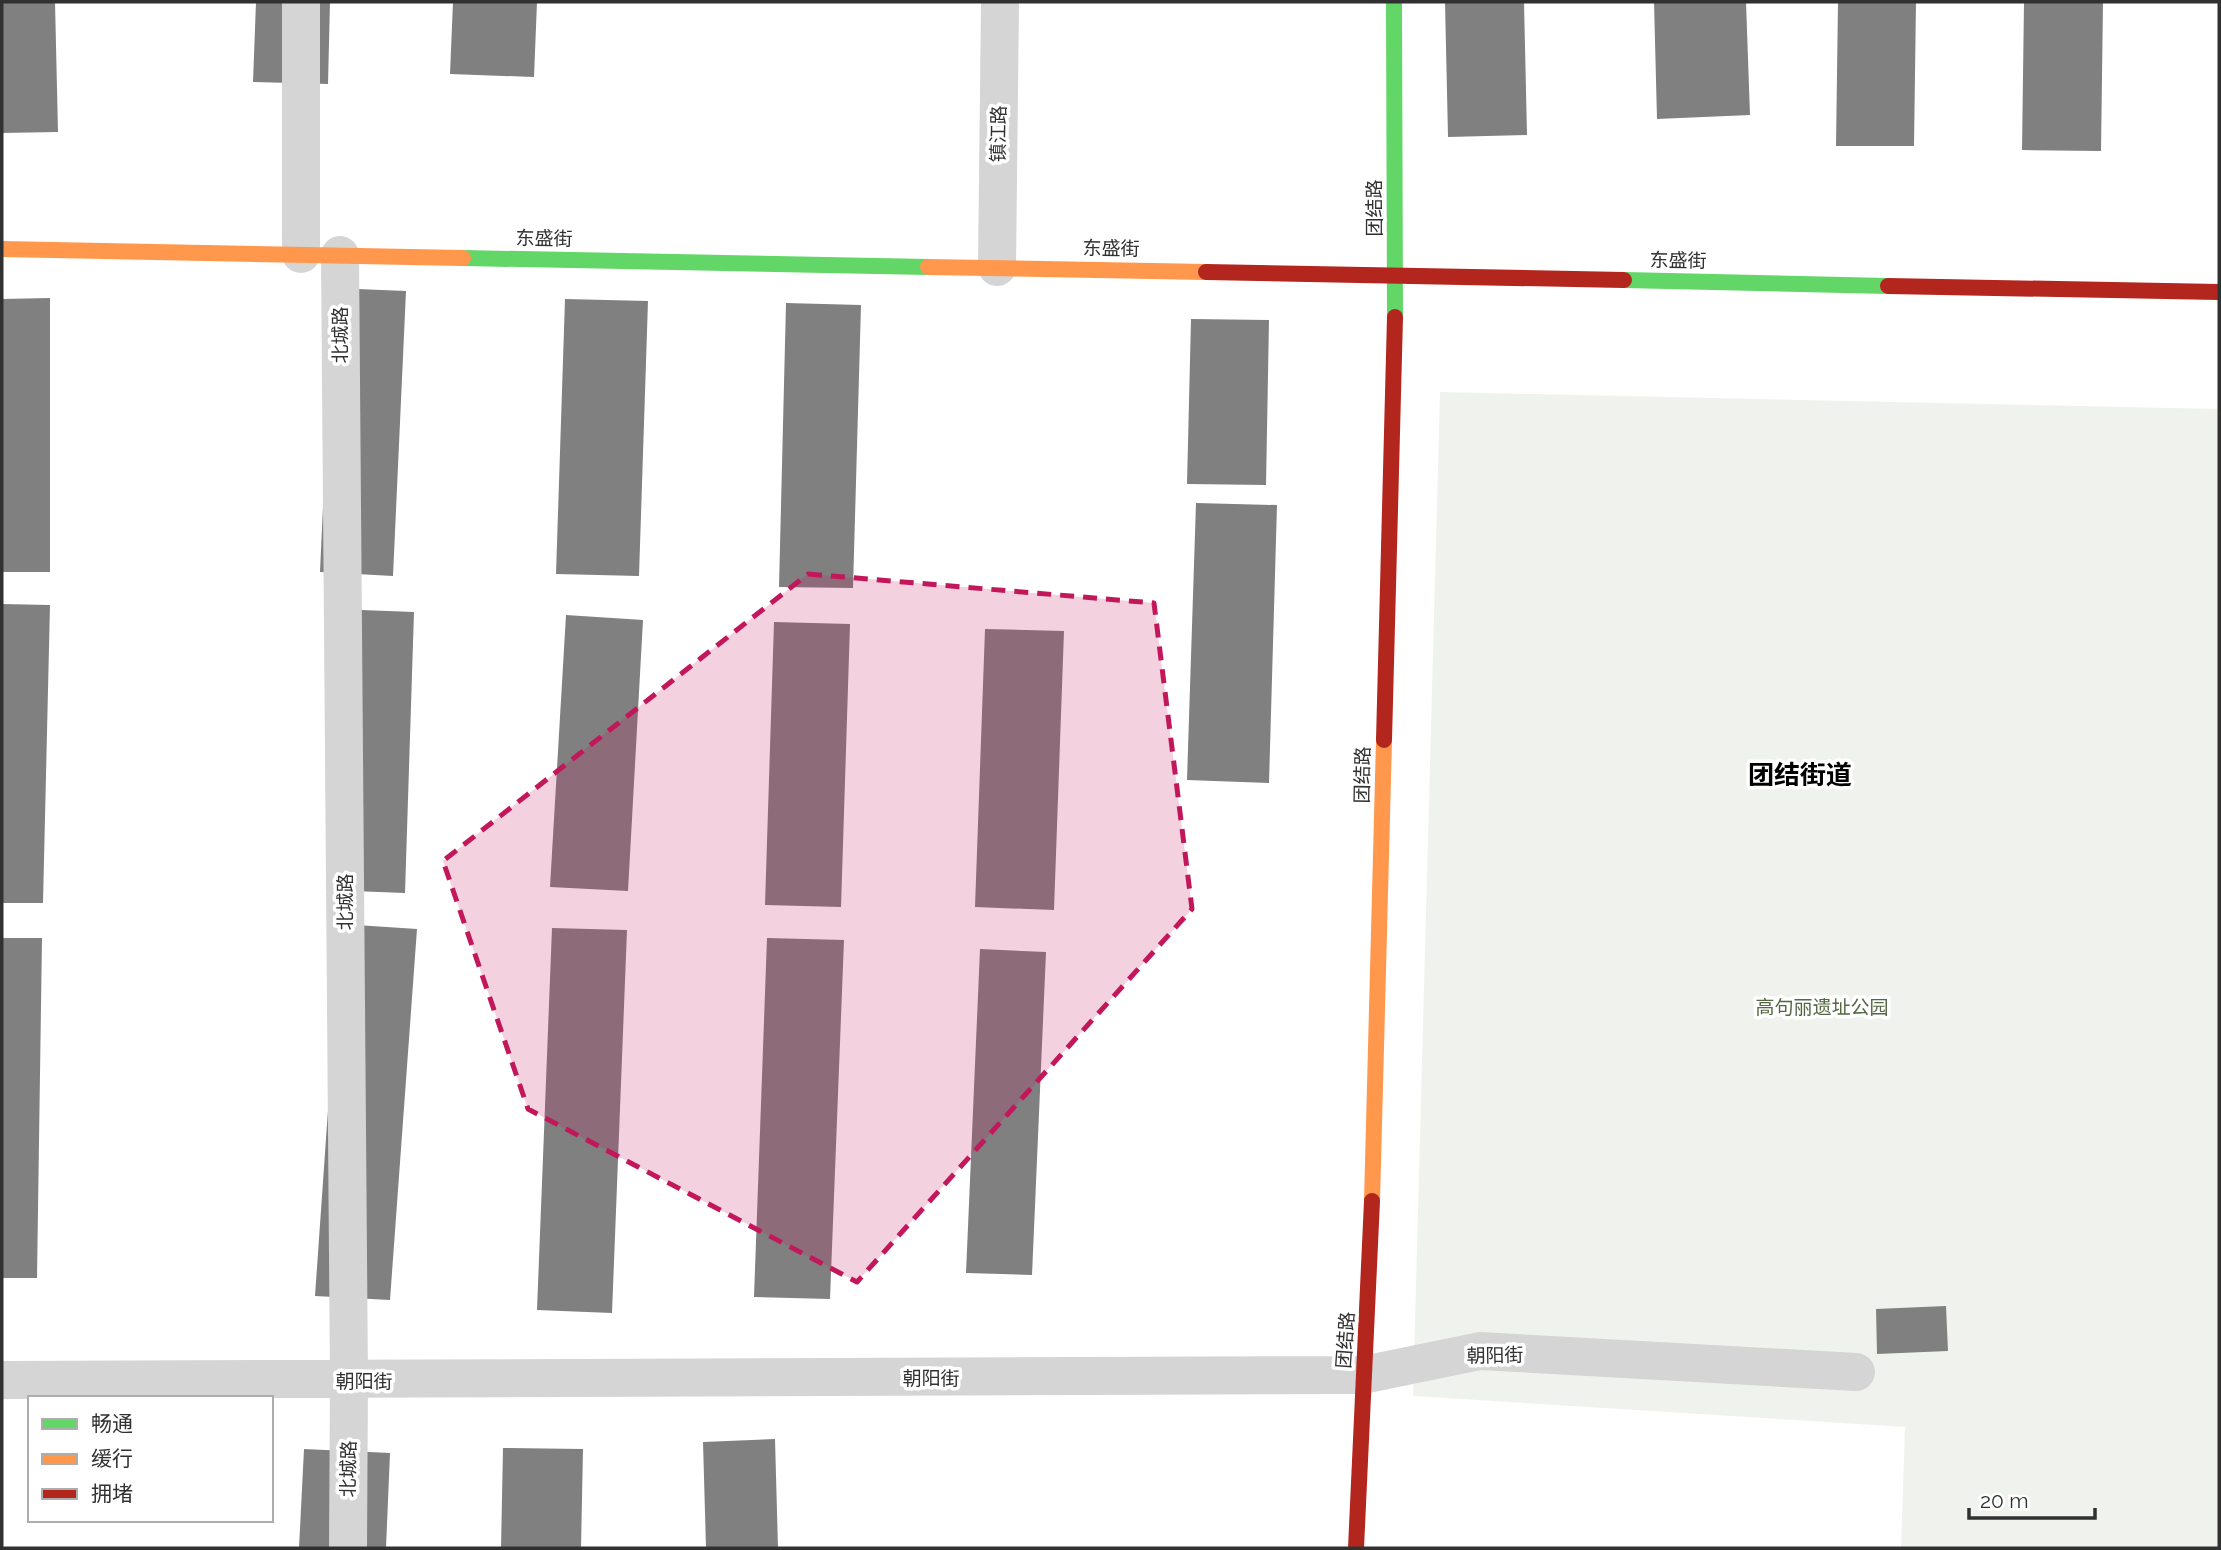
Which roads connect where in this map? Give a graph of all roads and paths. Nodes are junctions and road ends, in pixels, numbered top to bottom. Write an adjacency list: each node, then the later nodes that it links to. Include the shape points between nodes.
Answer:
1 (301, 2): 5 (street)
2 (1000, 2): 7 (street, 镇江路)
3 (1394, 2): 8 (street, 团结路)
4 (2, 249): 5 (street, 东盛街)
5 (301, 254): 6 (street, 东盛街)
6 (340, 255): 7 (street, 东盛街); 13 (street, 北城路)
7 (997, 267): 8 (street, 东盛街)
8 (1396, 276): 9 (street, 东盛街); 11 (street, 团结路, via 1370,1292)
9 (2219, 292)
10 (1856, 1373): 11 (street, 朝阳街, via 1480,1351)
11 (1363, 1375): 13 (street, 朝阳街); 15 (street, 团结路)
12 (2, 1380): 13 (street, 朝阳街)
13 (349, 1381): 14 (street, 北城路)
14 (348, 1548)
15 (1356, 1548)

